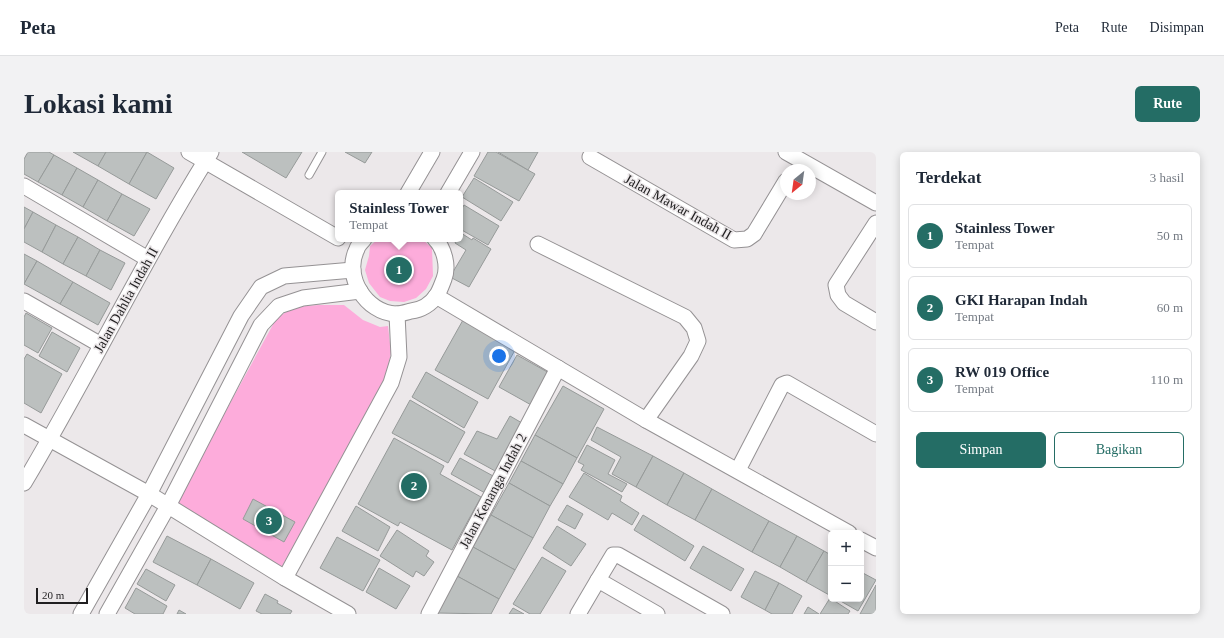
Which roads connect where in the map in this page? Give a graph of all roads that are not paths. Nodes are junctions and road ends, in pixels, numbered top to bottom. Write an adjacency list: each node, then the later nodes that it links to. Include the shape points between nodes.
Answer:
1 (189, 152): 5 (street)
2 (322, 152): 8 (lane)
3 (432, 152): 10 (street)
4 (472, 152): 11 (street)
5 (208, 157): 15 (street); 19 (street, Jalan Dahlia Indah II)
6 (590, 157): 12 (street, Jalan Mawar Indah II, via 734,240 748,239 754,234)
7 (795, 158): 13 (street)
8 (309, 175)
9 (24, 186): 19 (street)
10 (410, 190)
11 (450, 190)
12 (780, 191)
13 (876, 203)
14 (876, 223): 25 (street, via 836,285 838,295 844,303)
15 (335, 236)
16 (437, 242): 22 (street, via 444,254 446,265 445,276)
17 (361, 244): 20 (street, via 354,259)
18 (538, 244): 28 (street, via 685,318 694,328 698,341 691,356)
19 (148, 259): 26 (street, Jalan Dahlia Indah II)
20 (353, 270): 21 (street); 34 (street, via 284,276 261,287 241,316)
21 (360, 291): 24 (street, via 375,307); 35 (street, via 303,298 279,306 261,325)
22 (436, 296): 24 (street, via 419,310); 27 (street)
23 (24, 301): 26 (street)
24 (397, 314): 39 (street, via 400,357 391,383)
25 (876, 322)
26 (101, 345): 31 (street, Jalan Dahlia Indah II)
27 (558, 368): 28 (street); 44 (street, Jalan Kenanga Indah 2)
28 (646, 420): 32 (street)
29 (24, 425): 31 (street)
30 (876, 434): 32 (street, via 787,384 782,385)
31 (50, 440): 33 (street, Jalan Dahlia Indah II); 34 (street)
32 (738, 470): 36 (street)
33 (24, 483)
34 (149, 494): 35 (street); 41 (street)
35 (168, 506): 39 (street); 42 (street)
36 (844, 530)
37 (864, 542): 38 (street)
38 (876, 548)
39 (285, 578): 43 (street)
40 (598, 580): 45 (street); 46 (street); 47 (street, via 616,554)
41 (82, 614)
42 (106, 614)
43 (348, 614)
44 (429, 614)
45 (578, 614)
46 (657, 614)
47 (722, 614)

